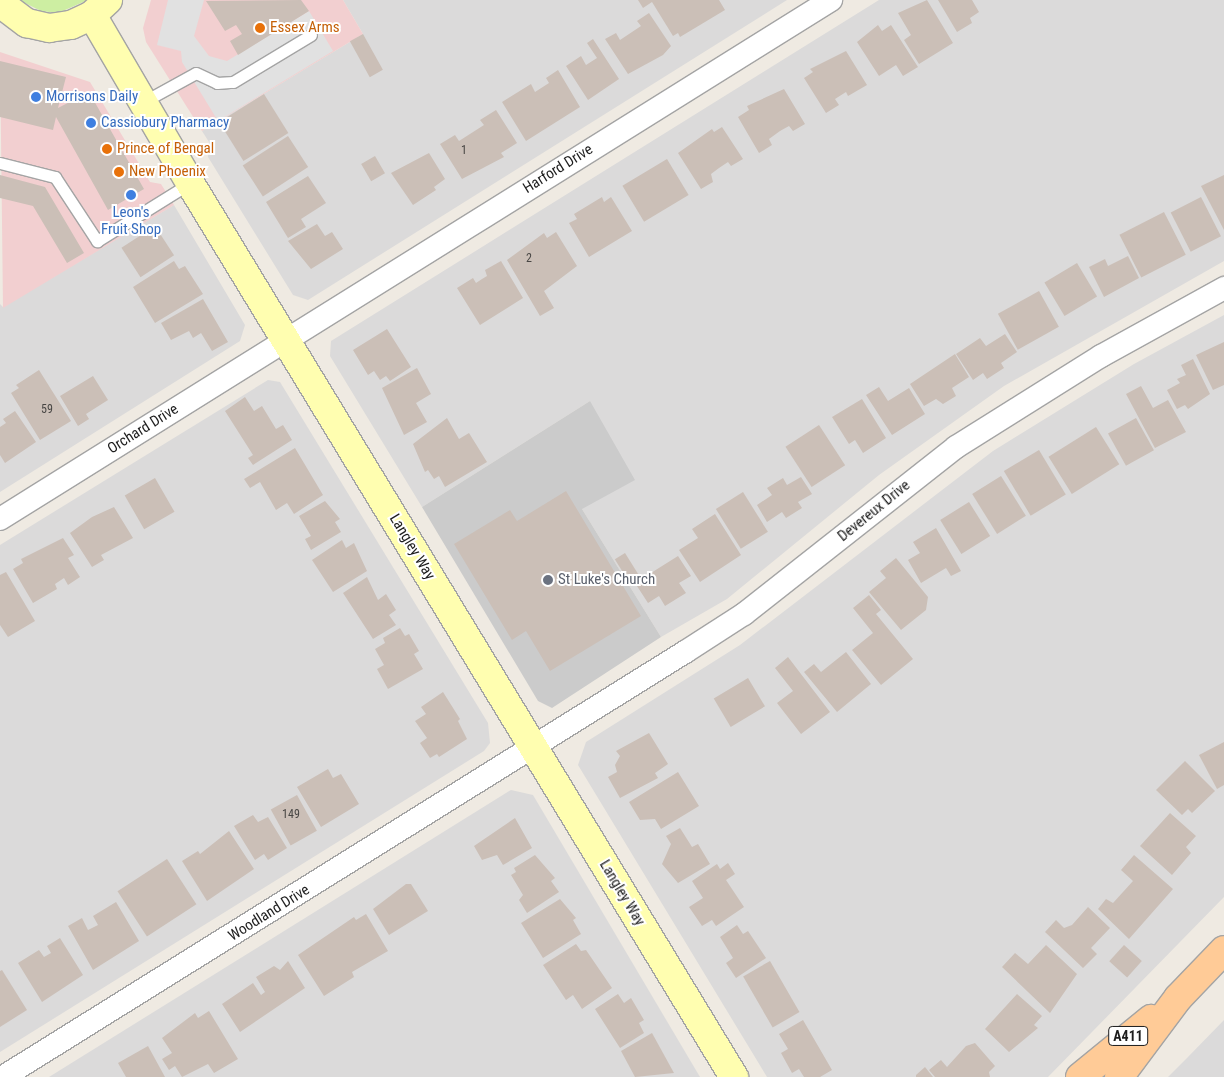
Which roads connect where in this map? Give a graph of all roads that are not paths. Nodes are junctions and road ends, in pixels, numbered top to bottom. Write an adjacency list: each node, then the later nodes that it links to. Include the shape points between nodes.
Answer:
1 (831, 0): 9 (street, Harford Drive)
2 (0, 4): 3 (street, via 27,23 49,28 71,25)
3 (100, 7): 5 (street, Langley Way)
4 (311, 34): 5 (lane, via 233,82 217,83 196,73)
5 (141, 102): 7 (street, Langley Way)
6 (0, 163): 7 (lane, via 55,177 97,241)
7 (190, 183): 9 (street, Langley Way)
8 (1224, 288): 11 (street, Devereux Drive, via 1101,356 956,447 744,614)
9 (286, 339): 10 (street, Orchard Drive); 11 (street, Langley Way)
10 (0, 519)
11 (533, 747): 14 (street, Woodland Drive); 15 (street, Langley Way)
12 (1224, 950): 13 (main road, A411)
13 (1178, 998): 16 (main road, A411); 17 (main road)
14 (4, 1077)
15 (734, 1077)
16 (1080, 1077)
17 (1119, 1077)

